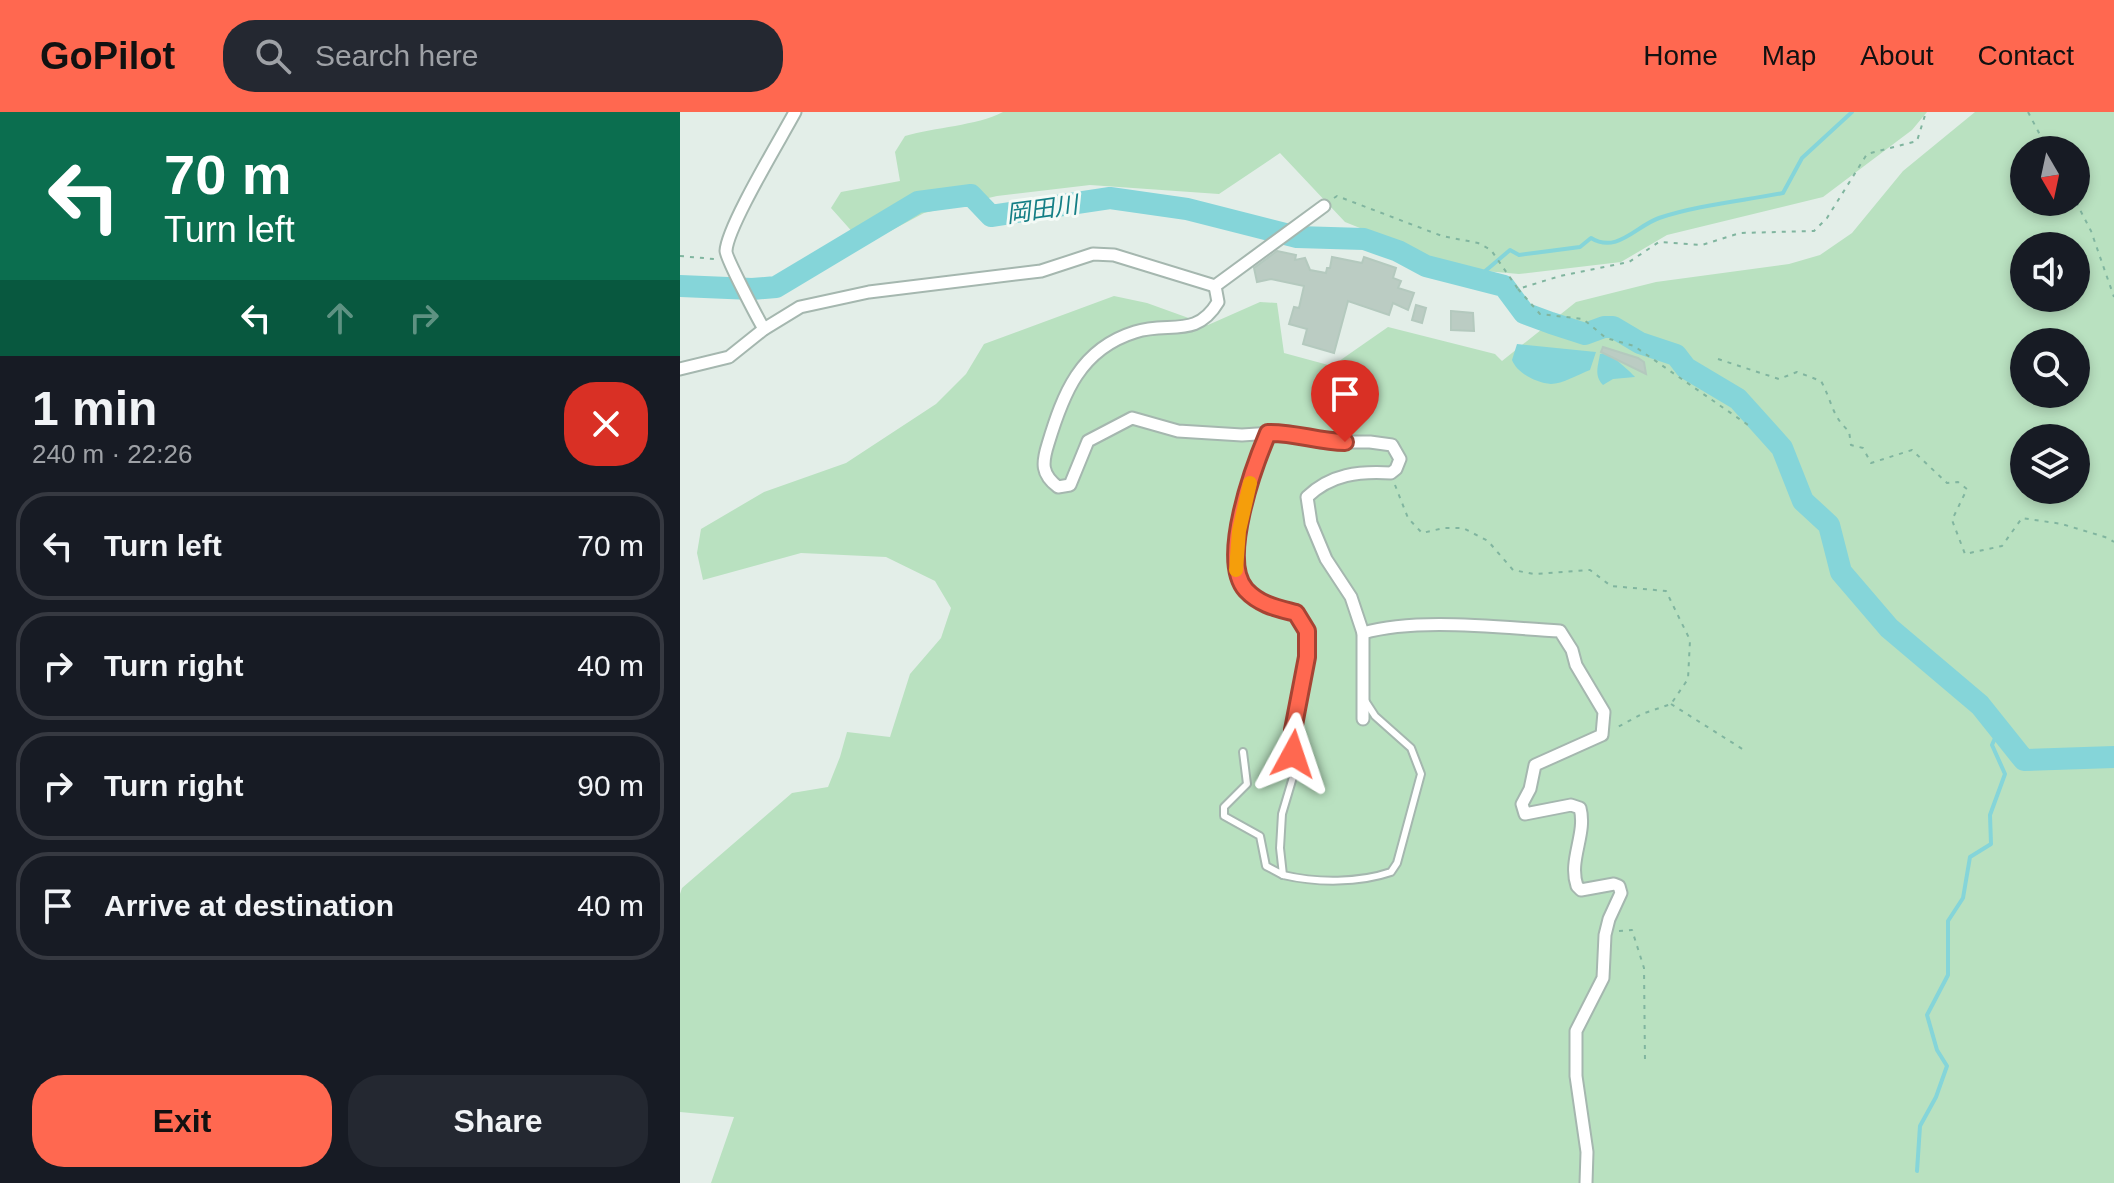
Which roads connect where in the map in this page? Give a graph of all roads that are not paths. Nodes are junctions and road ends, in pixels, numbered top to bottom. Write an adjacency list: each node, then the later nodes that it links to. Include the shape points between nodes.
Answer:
1 (795, 112): 4 (street, via 744,207 726,255)
2 (1324, 206): 3 (street)
3 (1215, 286): 4 (street, via 1114,255 1093,254 1041,271 813,304); 6 (street, via 1218,302 1204,319 1186,327 1138,330 1089,359 1061,400 1043,467 1047,479 1058,487 1070,485 1088,441 1132,418 1178,431)
4 (764, 329): 5 (street, via 729,357)
5 (680, 369)
6 (1268, 433): 7 (street, via 1392,445 1400,459 1391,473 1349,473 1307,497 1311,523 1351,597); 11 (lane, via 1252,471 1235,572 1261,604 1296,613 1307,631 1293,730 1293,777 1282,814)
7 (1363, 633): 8 (street); 12 (street, via 1413,626 1560,631 1604,712 1602,735 1535,765 1522,800 1525,814 1580,808 1577,886 1581,890 1614,884 1621,893 1605,932 1603,978 1576,1031)
8 (1363, 697): 9 (street); 11 (lane, via 1375,716 1411,748 1421,774 1397,863 1377,877 1308,881)
9 (1363, 719)
10 (1243, 752): 11 (lane, via 1247,784 1224,807 1224,816 1260,836 1266,866)
11 (1283, 875)
12 (1586, 1183)

